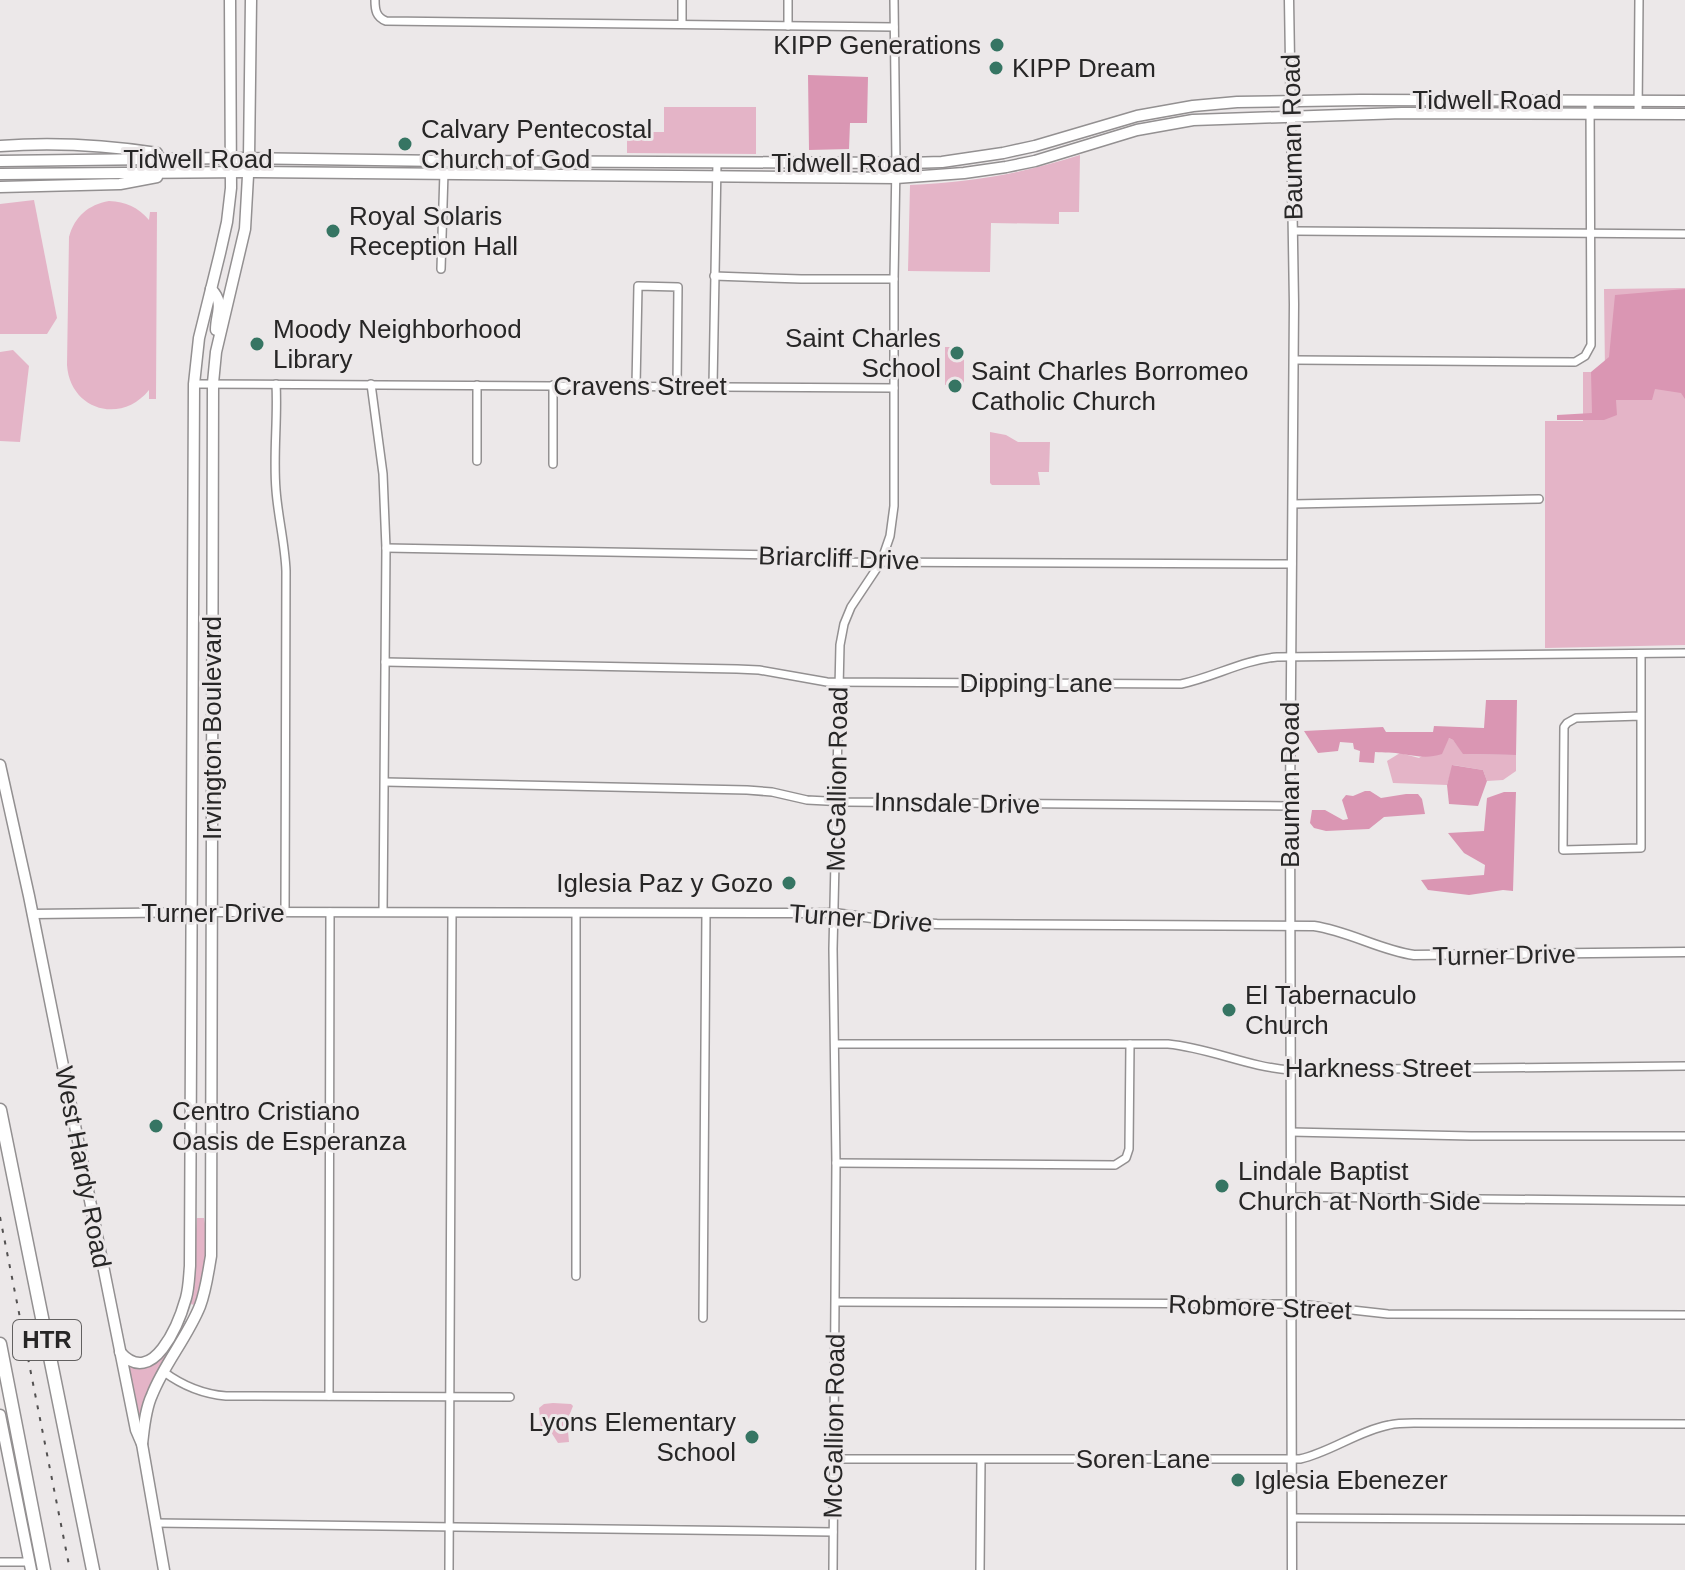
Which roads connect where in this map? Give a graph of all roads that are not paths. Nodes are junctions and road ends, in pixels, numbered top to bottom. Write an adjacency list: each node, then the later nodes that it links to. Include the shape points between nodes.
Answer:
1 (230, 0): 13 (main road, Irvington Boulevard)
2 (251, 0): 12 (main road, Irvington Boulevard)
3 (375, 0): 9 (street, via 375,11 386,21)
4 (682, 0): 9 (street)
5 (788, 0): 10 (street)
6 (894, 0): 11 (street, McGallion Road)
7 (1289, 0): 18 (street, Bauman Road)
8 (1639, 0): 17 (street)
9 (682, 24): 10 (street)
10 (788, 26): 11 (street)
11 (894, 27): 40 (street, McGallion Road)
12 (250, 39): 13 (main road); 34 (main road, Irvington Boulevard)
13 (230, 40): 33 (main road, Irvington Boulevard)
14 (1400, 99): 15 (main road, Tidwell Road); 18 (main road, Tidwell Road); 21 (main road)
15 (1496, 100): 16 (main road, Tidwell Road); 22 (main road)
16 (1590, 100): 17 (main road, Tidwell Road); 23 (street)
17 (1638, 100): 19 (main road, Tidwell Road); 24 (street)
18 (1291, 101): 20 (main road, Tidwell Road); 26 (street, Bauman Road)
19 (1685, 101)
20 (1193, 106): 27 (main road); 28 (main road, Tidwell Road)
21 (1402, 113): 22 (main road, Tidwell Road); 26 (main road, Tidwell Road)
22 (1495, 114): 23 (main road, Tidwell Road)
23 (1591, 114): 24 (main road, Tidwell Road); 53 (street)
24 (1638, 114): 25 (main road, Tidwell Road)
25 (1685, 114)
26 (1292, 115): 27 (main road, Tidwell Road); 52 (street, Bauman Road)
27 (1193, 120): 30 (main road, Tidwell Road)
28 (1086, 130): 30 (main road); 31 (main road, Tidwell Road)
29 (0, 146): 32 (main road, via 88,145)
30 (1086, 146): 41 (main road, Tidwell Road)
31 (1003, 153): 40 (main road, Tidwell Road); 41 (main road)
32 (187, 158): 33 (main road, Tidwell Road); 36 (main road, Tidwell Road)
33 (230, 158): 34 (main road, Tidwell Road); 43 (main road, Irvington Boulevard)
34 (249, 158): 35 (main road, Tidwell Road); 44 (main road, Irvington Boulevard)
35 (355, 160): 37 (main road, Tidwell Road); 45 (main road)
36 (0, 161)
37 (444, 161): 38 (main road, Tidwell Road); 47 (street)
38 (590, 162): 39 (main road, Tidwell Road); 48 (main road)
39 (717, 162): 40 (main road, Tidwell Road); 49 (street)
40 (896, 163): 50 (street, McGallion Road)
41 (1006, 167): 50 (main road, Tidwell Road)
42 (180, 172): 43 (main road, Tidwell Road); 46 (main road, Tidwell Road); 51 (main road, via 120,184)
43 (231, 172): 44 (main road, Tidwell Road); 58 (main road, Irvington Boulevard, via 227,222)
44 (249, 172): 45 (main road, Tidwell Road); 59 (main road, Irvington Boulevard, via 245,229)
45 (354, 173): 47 (main road, Tidwell Road)
46 (0, 174)
47 (444, 174): 48 (main road, Tidwell Road); 55 (street)
48 (590, 174): 49 (main road, Tidwell Road)
49 (717, 176): 50 (main road, Tidwell Road); 56 (street)
50 (896, 178): 57 (street, McGallion Road)
51 (0, 187)
52 (1294, 231): 53 (street); 60 (street, Bauman Road)
53 (1591, 233): 54 (street); 60 (street, via 1591,345 1575,362)
54 (1685, 234)
55 (441, 269)
56 (714, 276): 57 (street); 69 (street)
57 (894, 279): 70 (street, McGallion Road)
58 (211, 289): 59 (main road, via 220,302); 62 (main road, Irvington Boulevard)
59 (216, 352): 61 (main road, Irvington Boulevard)
60 (1294, 360): 76 (street, Bauman Road)
61 (213, 383): 62 (street, Cravens Street); 63 (street, Cravens Street); 74 (main road, Irvington Boulevard)
62 (194, 384): 75 (main road, Irvington Boulevard)
63 (276, 384): 64 (street, Cravens Street); 95 (street, via 276,492 286,571)
64 (371, 384): 65 (street, Cravens Street); 77 (street)
65 (477, 385): 66 (street, Cravens Street); 71 (street)
66 (553, 385): 67 (street, Cravens Street); 72 (street)
67 (636, 386): 68 (street, Cravens Street); 68 (street, via 638,286 678,287)
68 (677, 386): 69 (street, Cravens Street)
69 (713, 386): 70 (street, Cravens Street)
70 (894, 388): 78 (street, McGallion Road, via 894,506)
71 (477, 461)
72 (553, 464)
73 (1539, 499): 76 (street)
74 (212, 502): 75 (main road); 80 (main road, Irvington Boulevard)
75 (193, 503): 81 (main road, Irvington Boulevard)
76 (1293, 504): 79 (street, Bauman Road)
77 (386, 548): 78 (street, Briarcliff Drive, via 782,555); 85 (street)
78 (881, 562): 79 (street, Briarcliff Drive); 86 (street, McGallion Road, via 844,624)
79 (1292, 564): 84 (street, Bauman Road)
80 (213, 621): 81 (main road); 90 (main road, Irvington Boulevard)
81 (192, 623): 89 (main road, Irvington Boulevard)
82 (1685, 653): 83 (street, Dipping Lane)
83 (1641, 654): 84 (street, Dipping Lane); 87 (street)
84 (1291, 658): 86 (street, Dipping Lane, via 1249,661 1181,684); 93 (street, Bauman Road)
85 (385, 662): 86 (street, Dipping Lane, via 737,669); 91 (street)
86 (839, 682): 92 (street, McGallion Road)
87 (1641, 716): 87 (street, via 1641,848 1563,850 1564,727 1576,718)
88 (0, 765): 103 (main road, West Hardy Road)
89 (192, 769): 90 (main road); 98 (main road, Irvington Boulevard)
90 (211, 769): 94 (main road, Irvington Boulevard)
91 (385, 782): 92 (street, Innsdale Drive, via 747,790); 97 (street)
92 (836, 801): 93 (street, Innsdale Drive); 102 (street, McGallion Road)
93 (1290, 806): 104 (street, Bauman Road)
94 (212, 912): 95 (street, Turner Drive); 98 (street, Turner Drive); 106 (main road, Irvington Boulevard)
95 (285, 912): 96 (street, Turner Drive)
96 (330, 912): 97 (street, Turner Drive); 130 (street)
97 (383, 912): 99 (street, Turner Drive)
98 (191, 913): 103 (street, Turner Drive); 107 (main road, Irvington Boulevard)
99 (452, 913): 100 (street, Turner Drive); 131 (street)
100 (576, 913): 101 (street, Turner Drive); 120 (street)
101 (706, 913): 102 (street, Turner Drive); 126 (street)
102 (834, 913): 104 (street, Turner Drive, via 937,924); 108 (street, McGallion Road)
103 (32, 914): 128 (main road, West Hardy Road)
104 (1290, 925): 105 (street, Turner Drive, via 1330,929 1414,955); 111 (street, Bauman Road)
105 (1685, 952)
106 (211, 1020): 107 (main road); 118 (main road, Irvington Boulevard)
107 (191, 1022): 119 (main road, Irvington Boulevard)
108 (835, 1044): 109 (street, Harkness Street); 115 (street, McGallion Road)
109 (1130, 1044): 111 (street, Harkness Street, via 1206,1049); 115 (street, via 1129,1149 1115,1165)
110 (1685, 1066): 111 (street, Harkness Street)
111 (1290, 1070): 113 (street, Bauman Road)
112 (0, 1110): 147 (highway, HTR)
113 (1291, 1132): 114 (street); 116 (street, Bauman Road)
114 (1685, 1136)
115 (836, 1163): 121 (street, McGallion Road)
116 (1291, 1197): 117 (street); 122 (street, Bauman Road)
117 (1685, 1201)
118 (210, 1203): 119 (main road); 124 (main road, Irvington Boulevard, via 211,1256)
119 (190, 1204): 123 (main road, Irvington Boulevard, via 190,1266)
120 (576, 1276)
121 (836, 1302): 122 (street, Robmore Street); 136 (street, McGallion Road)
122 (1292, 1304): 125 (street, Robmore Street, via 1388,1314); 137 (street, Bauman Road)
123 (183, 1309): 124 (main road); 128 (main road, Irvington Boulevard, via 154,1359 136,1363)
124 (196, 1315): 129 (main road, Irvington Boulevard)
125 (1685, 1315)
126 (703, 1318)
127 (0, 1344): 146 (highway, HTR)
128 (120, 1352): 135 (main road, West Hardy Road)
129 (164, 1372): 130 (street, via 212,1395); 135 (main road, Irvington Boulevard, via 147,1409)
130 (329, 1396): 131 (street)
131 (451, 1397): 132 (street); 142 (street)
132 (510, 1397)
133 (0, 1415): 145 (main road)
134 (1685, 1424): 137 (street, Soren Lane, via 1388,1425 1314,1456)
135 (142, 1444): 141 (main road, West Hardy Road)
136 (835, 1459): 138 (street, Soren Lane); 143 (street, McGallion Road)
137 (1292, 1459): 138 (street, Soren Lane); 139 (street, Bauman Road)
138 (981, 1460): 151 (street)
139 (1292, 1518): 140 (street); 152 (street, Bauman Road)
140 (1685, 1520)
141 (155, 1523): 142 (street); 148 (main road, West Hardy Road)
142 (449, 1527): 143 (street); 149 (street)
143 (833, 1532): 150 (street, McGallion Road)
144 (0, 1562): 145 (street)
145 (31, 1566)
146 (44, 1570)
147 (93, 1570)
148 (164, 1570)
149 (449, 1570)
150 (833, 1570)
151 (980, 1570)
152 (1292, 1570)

